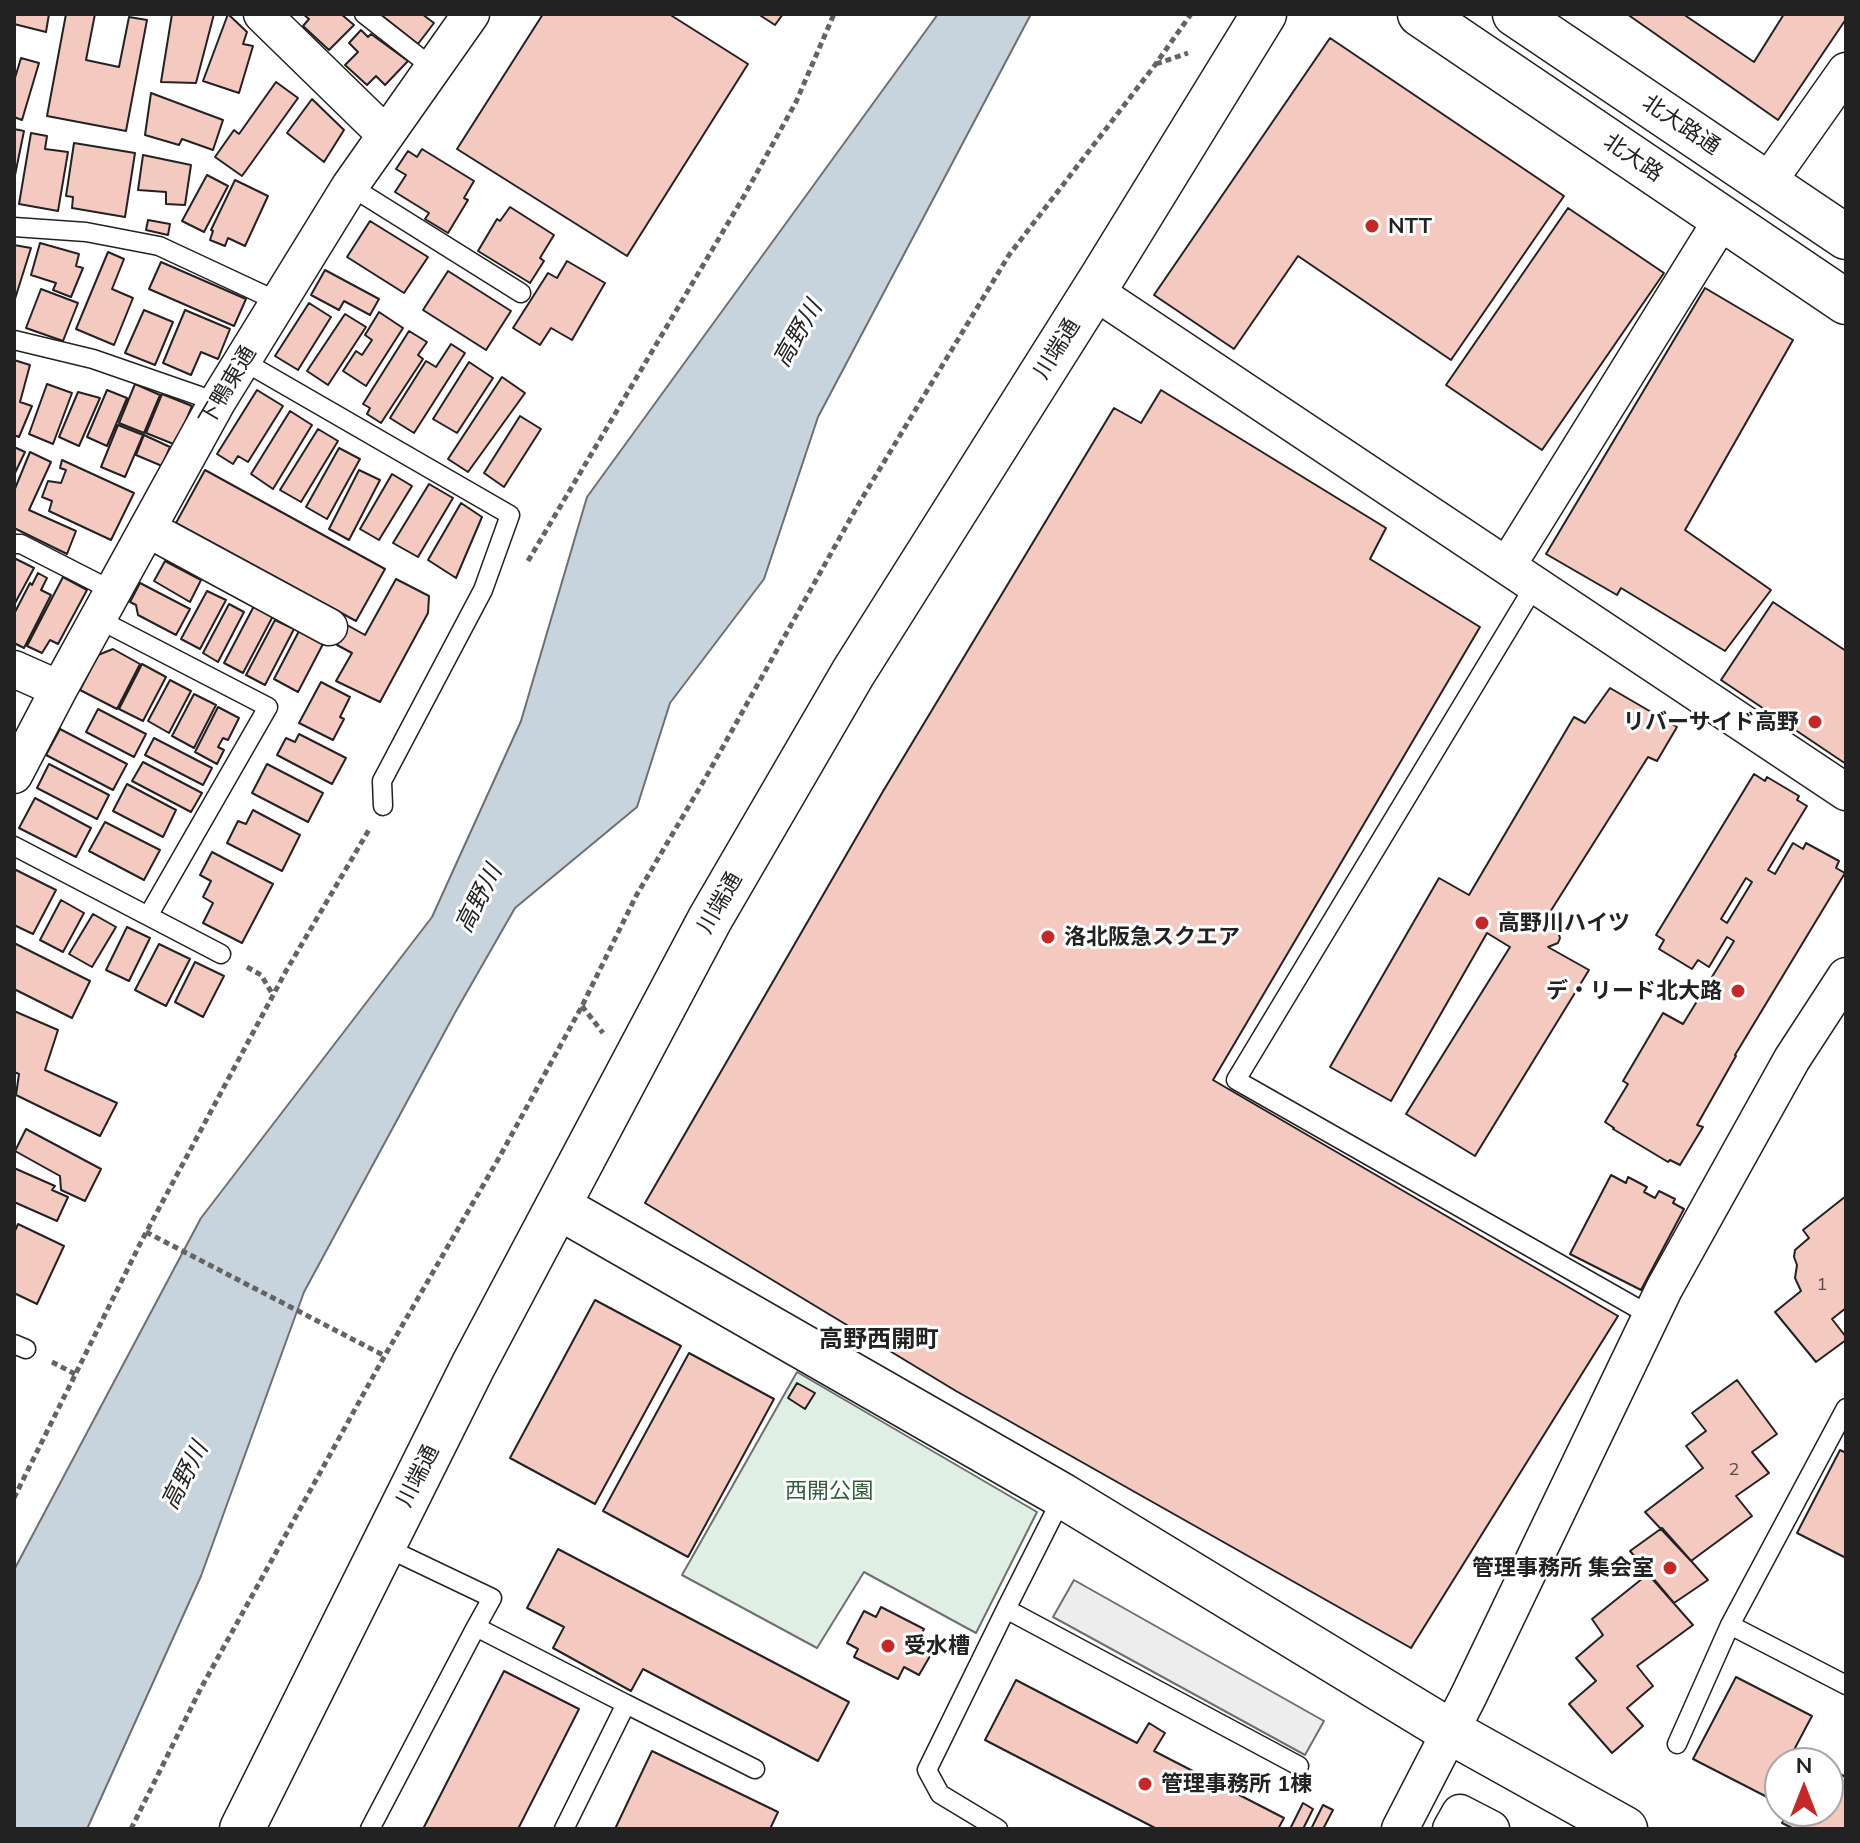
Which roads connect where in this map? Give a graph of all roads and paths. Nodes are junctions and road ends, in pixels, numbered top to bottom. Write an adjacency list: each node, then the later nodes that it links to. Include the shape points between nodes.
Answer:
1 (262, 14): 12 (street)
2 (364, 14): 10 (lane)
3 (471, 14): 10 (street, 下鴨東通)
4 (1191, 14): 9 (path)
5 (1264, 14): 18 (street, 川端通)
6 (1420, 14): 15 (street, 北大路)
7 (1515, 14): 13 (street, 北大路通)
8 (1187, 54): 9 (path)
9 (1155, 65): 43 (path, via 1009,255 858,505 636,896 582,1006)
10 (433, 68): 12 (street, 下鴨東通)
11 (1846, 71): 13 (street)
12 (386, 135): 14 (street, 下鴨東通)
13 (1767, 183): 17 (street, 北大路通)
14 (350, 186): 19 (lane); 20 (street, 下鴨東通)
15 (1723, 218): 21 (street, 北大路); 27 (street)
16 (14, 227): 20 (lane, via 86,232 159,246)
17 (1846, 237)
18 (1094, 291): 27 (street); 40 (street, 川端通, via 829,714 710,919)
19 (521, 293)
20 (279, 302): 23 (street, 下鴨東通)
21 (1846, 302)
22 (14, 340): 24 (lane, via 93,359)
23 (243, 361): 24 (street, 下鴨東通); 34 (lane, via 510,515 483,590 382,781)
24 (217, 402): 25 (street, 下鴨東通)
25 (148, 529): 28 (street, 下鴨東通); 29 (street)
26 (14, 544): 28 (lane)
27 (1521, 575): 33 (street); 42 (lane, via 1236,1080)
28 (105, 605): 31 (street, 下鴨東通); 36 (lane, via 268,707)
29 (329, 627)
30 (14, 669): 31 (street)
31 (59, 689): 32 (street, 下鴨東通)
32 (14, 775)
33 (1846, 792)
34 (383, 806)
35 (14, 846): 36 (lane)
36 (148, 916): 37 (lane)
37 (221, 954): 39 (path, via 261,975)
38 (1846, 976): 42 (street, via 1792,1059)
39 (273, 995)
40 (559, 1207): 45 (street); 46 (street, 川端通)
41 (146, 1232): 43 (path)
42 (1651, 1316): 52 (street)
43 (385, 1356): 56 (path, via 200,1690)
44 (1846, 1408): 48 (lane)
45 (1063, 1496): 47 (lane); 52 (street)
46 (383, 1546): 49 (lane, via 492,1598); 57 (street, 川端通)
47 (1006, 1609): 54 (lane); 60 (lane, via 927,1770 940,1794)
48 (1730, 1625): 50 (lane); 53 (lane)
49 (476, 1627): 51 (lane); 58 (lane)
50 (1846, 1685)
51 (626, 1704): 55 (lane); 59 (lane)
52 (1451, 1732): 61 (street); 64 (street)
53 (1677, 1744)
54 (1299, 1766)
55 (755, 1769)
56 (131, 1829)
57 (242, 1829)
58 (370, 1829)
59 (564, 1829)
60 (998, 1829)
61 (1400, 1829)
62 (1451, 1829): 63 (street, via 1460,1813)
63 (1491, 1829)
64 (1625, 1829)

